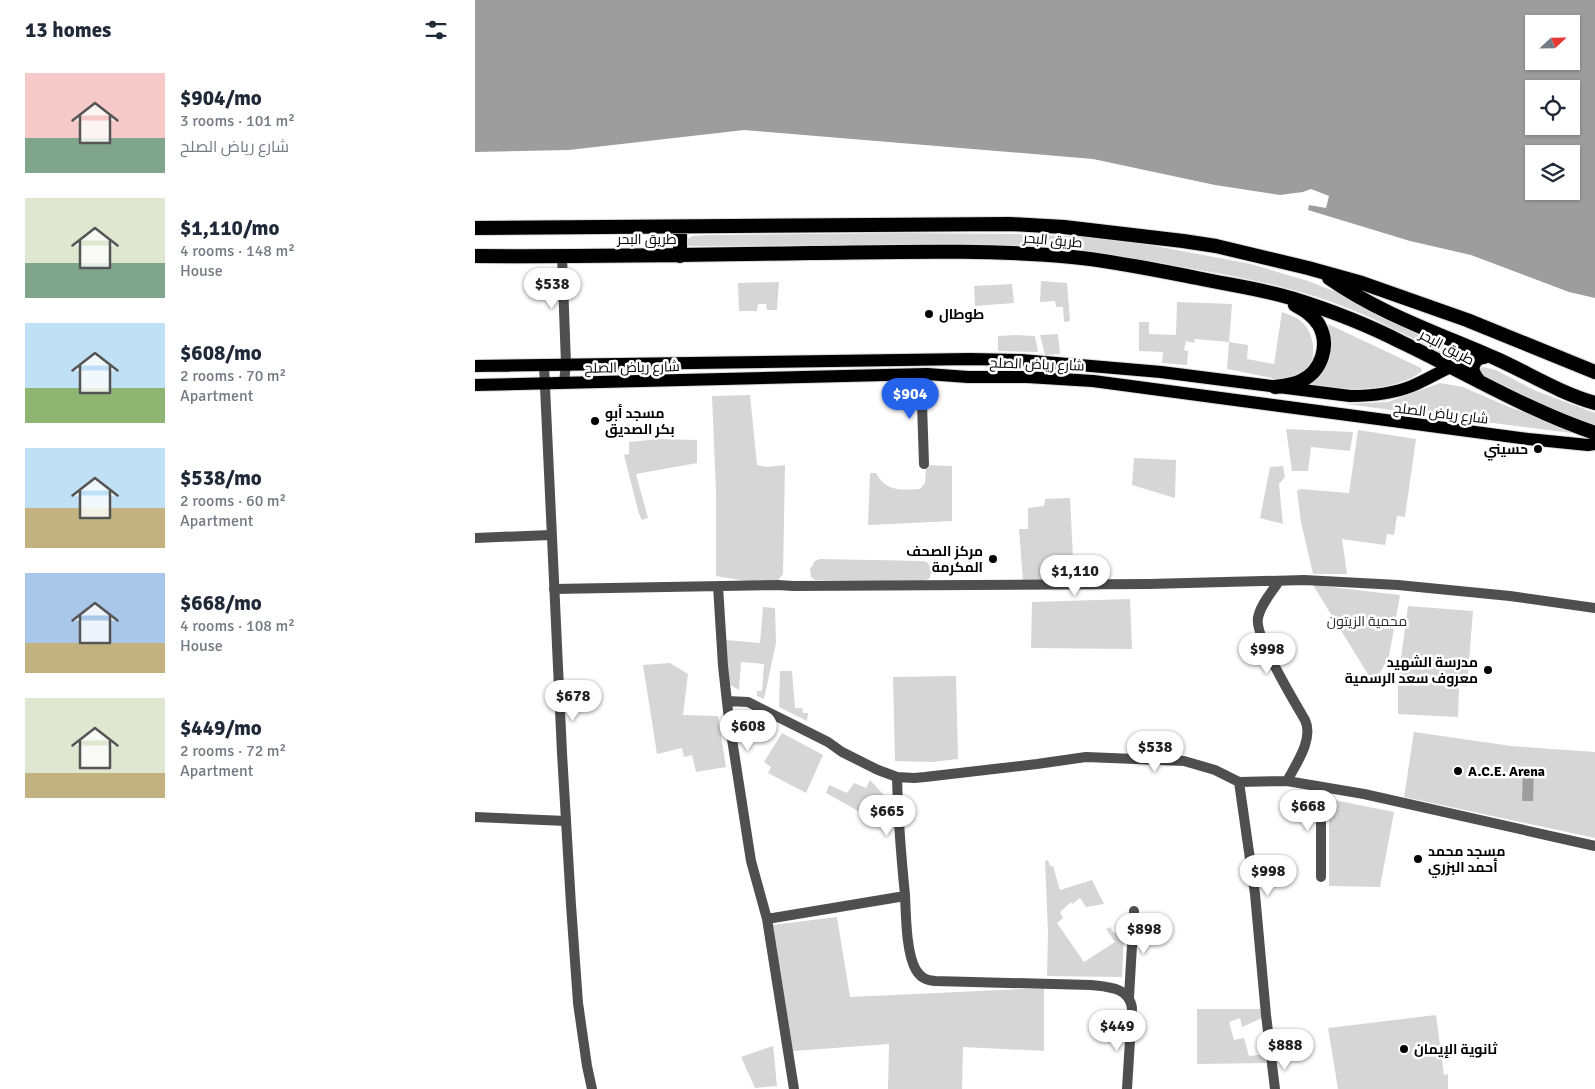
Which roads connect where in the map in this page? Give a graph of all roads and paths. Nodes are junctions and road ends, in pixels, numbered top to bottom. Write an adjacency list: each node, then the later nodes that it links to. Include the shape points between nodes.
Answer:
1 (680, 227): 2 (highway, طريق البحر); 5 (highway); 6 (highway, طريق البحر, via 1010,224 1064,227 1216,246)
2 (475, 228)
3 (475, 256): 4 (highway, طريق البحر)
4 (562, 256): 5 (highway, طريق البحر); 12 (street)
5 (680, 256): 7 (highway, طريق البحر, via 1011,253 1125,264)
6 (1320, 271): 8 (highway, via 1377,307); 16 (highway, طريق البحر, via 1467,320)
7 (1270, 292): 9 (highway, طريق البحر, via 1319,308); 23 (highway, via 1311,315 1319,325 1324,344 1322,360 1312,374 1301,382)
8 (1445, 337): 9 (highway, via 1454,345 1450,356); 11 (highway)
9 (1423, 352): 15 (highway, طريق البحر)
10 (1479, 358): 11 (main road, شارع رياض الصلح); 15 (main road, شارع رياض الصلح); 20 (highway, via 1472,367 1473,374)
11 (1497, 359): 24 (highway, via 1554,388)
12 (566, 364): 13 (main road, شارع رياض الصلح); 19 (street); 22 (main road, شارع رياض الصلح, via 1021,360 1161,372)
13 (544, 365): 14 (main road, شارع رياض الصلح); 18 (street)
14 (475, 366)
15 (1450, 367): 20 (highway, طريق البحر); 23 (main road, شارع رياض الصلح, via 1410,386 1379,394 1350,396)
16 (1595, 372)
17 (921, 374): 19 (main road, شارع رياض الصلح); 25 (main road, شارع رياض الصلح, via 1093,381); 28 (street)
18 (544, 382): 19 (main road, شارع رياض الصلح); 21 (main road, شارع رياض الصلح); 29 (street)
19 (564, 382)
20 (1482, 384): 26 (highway, طريق البحر)
21 (475, 385)
22 (1257, 385): 23 (main road, شارع رياض الصلح); 25 (main road)
23 (1275, 387)
24 (1595, 402)
25 (1254, 403): 27 (main road, شارع رياض الصلح, via 1528,439)
26 (1595, 433)
27 (1595, 444)
28 (925, 464)
29 (551, 535): 30 (street); 33 (street)
30 (475, 538)
31 (1279, 581): 32 (street); 34 (street, via 1398,585); 38 (street, via 1257,621 1263,640 1309,732)
32 (718, 586): 33 (street); 35 (street)
33 (554, 589): 41 (street)
34 (1595, 608)
35 (727, 701): 36 (street, via 748,702 878,770); 46 (street, via 751,861)
36 (897, 776): 37 (street, via 925,777 1086,757 1184,761 1215,770); 44 (street)
37 (1239, 782): 38 (street); 51 (street, via 1255,894)
38 (1287, 782): 39 (street)
39 (1321, 787): 42 (street); 43 (street)
40 (475, 817): 41 (street)
41 (567, 821): 48 (street, via 576,974)
42 (1595, 846)
43 (1321, 877)
44 (905, 896): 46 (street); 47 (street, via 913,962 923,978 1091,985 1117,989)
45 (1134, 911): 47 (street)
46 (767, 919): 49 (street)
47 (1129, 997): 50 (street, via 1132,1018)
48 (590, 1086)
49 (794, 1089)
50 (1127, 1089)
51 (1275, 1089)

